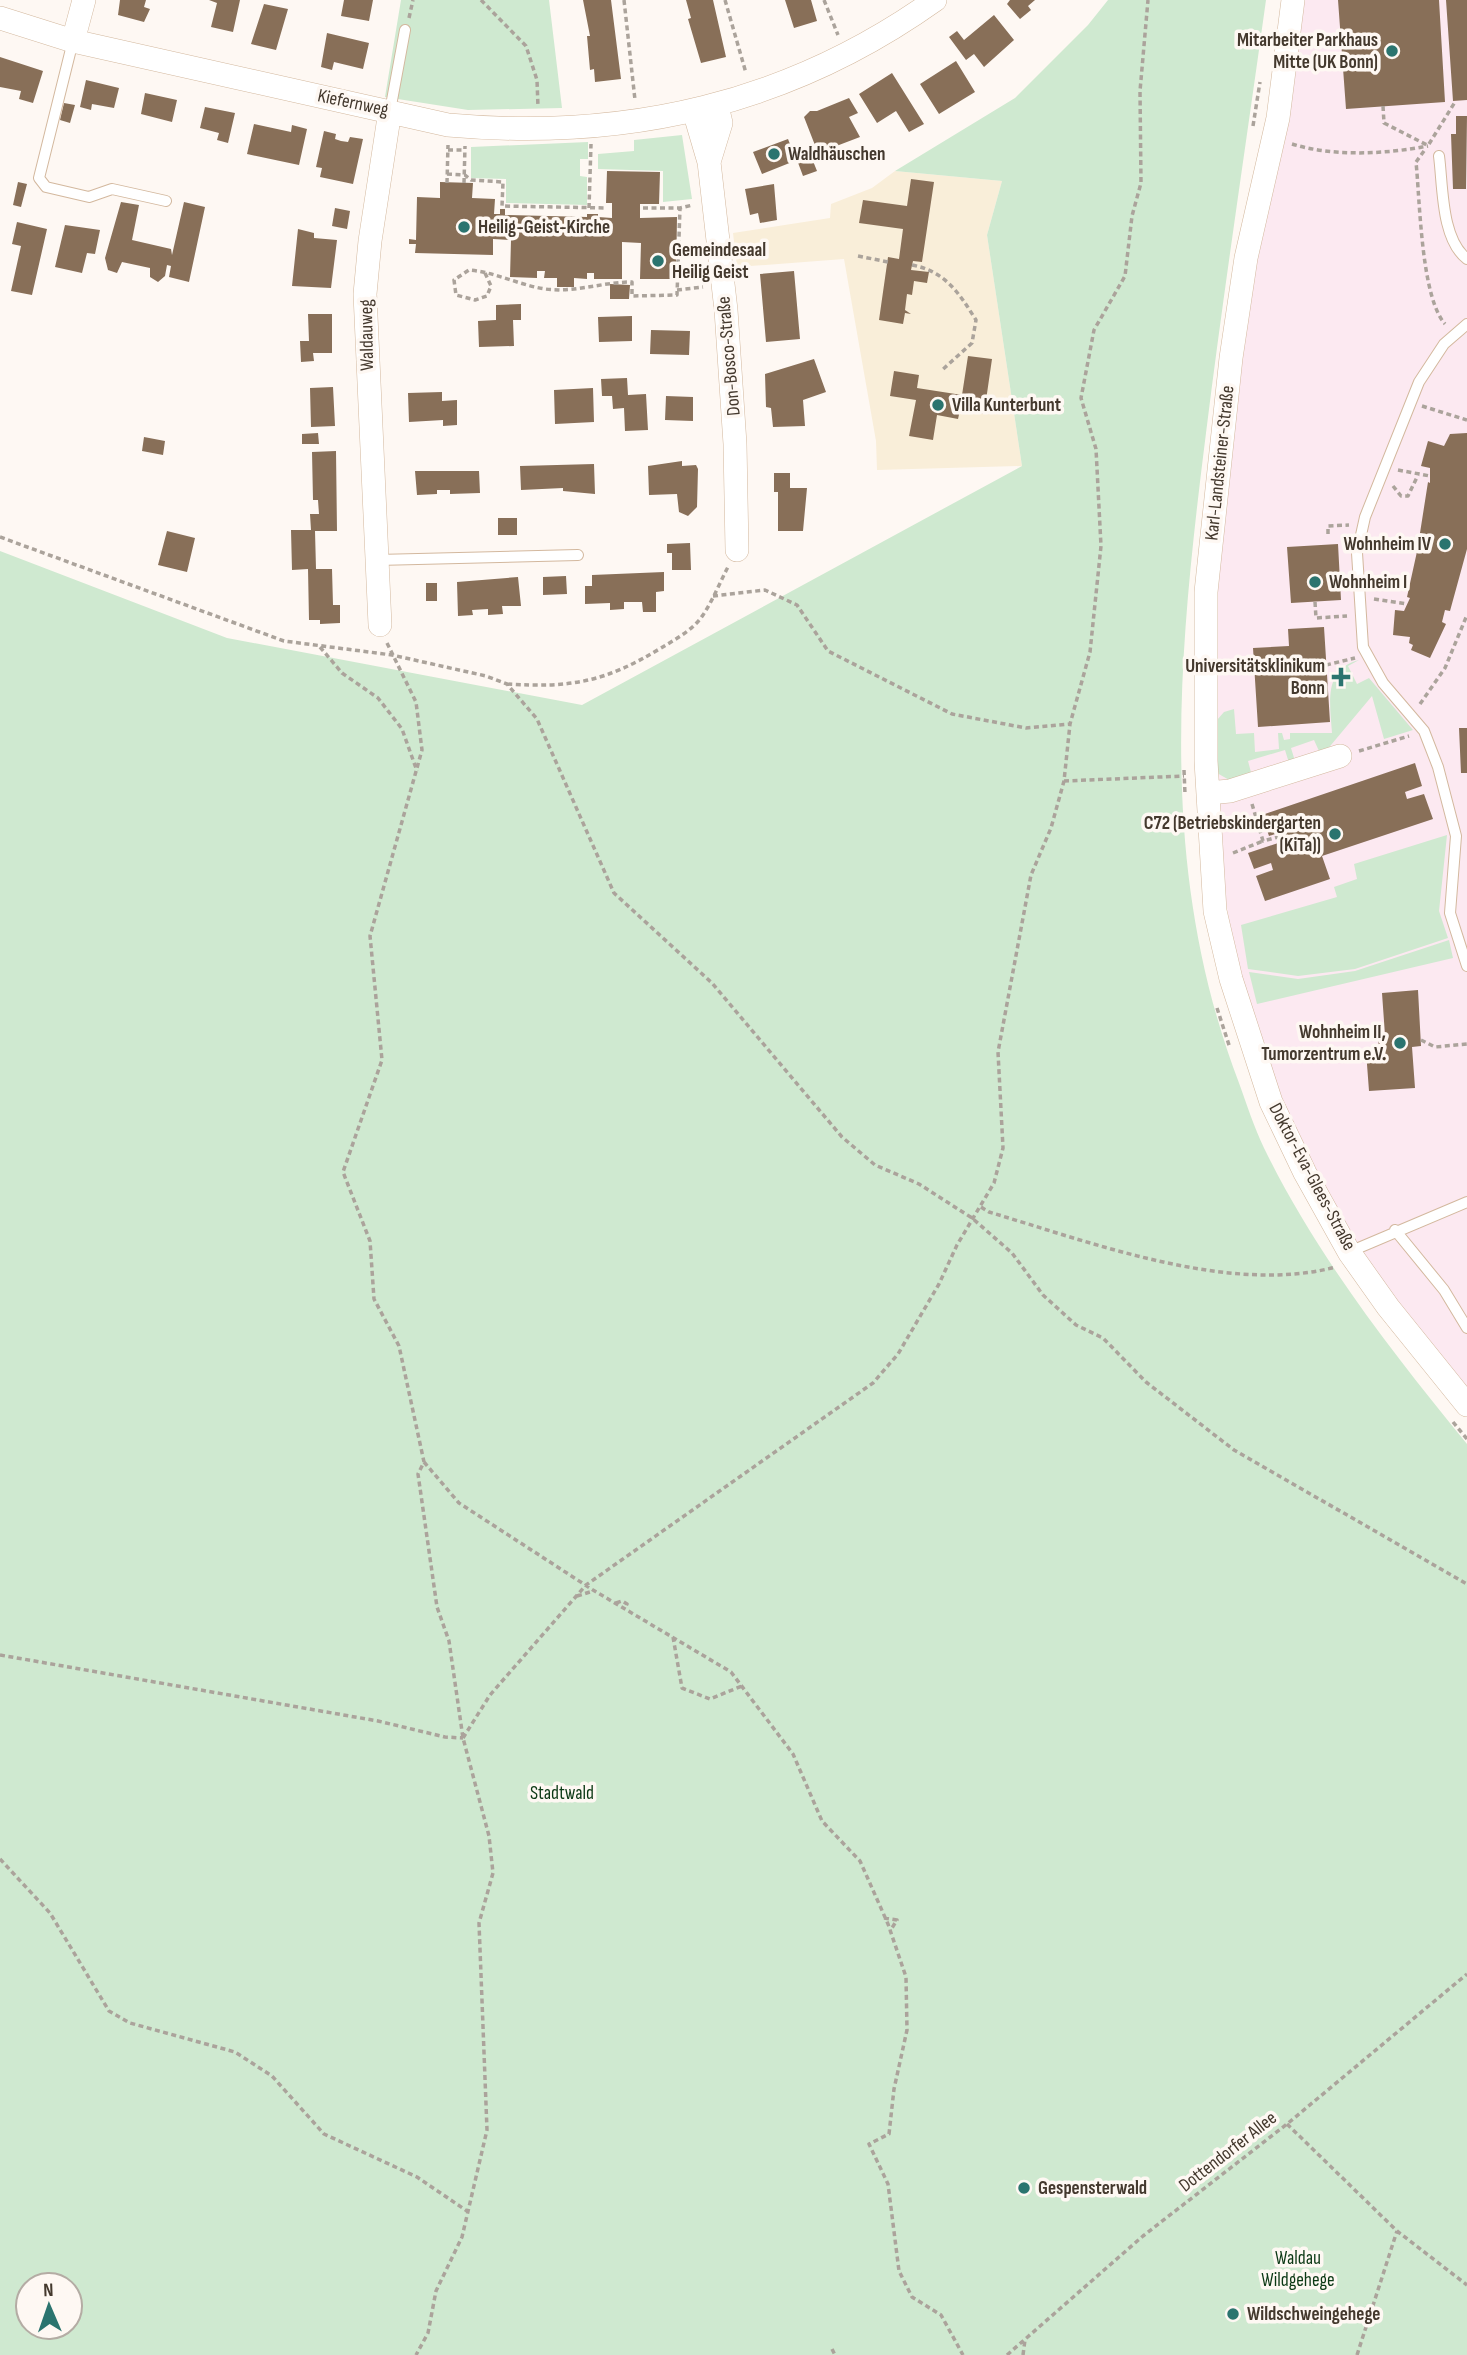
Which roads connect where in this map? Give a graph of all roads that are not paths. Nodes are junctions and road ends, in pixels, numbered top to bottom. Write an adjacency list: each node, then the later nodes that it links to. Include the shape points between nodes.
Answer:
1 (84, 0): 6 (street)
2 (935, 0): 7 (street, Kiefernweg, via 848,56)
3 (1293, 0): 20 (street, Karl-Landsteiner-Straße, via 1263,137 1214,510 1206,604)
4 (0, 18): 6 (street, Kiefernweg)
5 (405, 30): 8 (lane)
6 (73, 41): 8 (street, Kiefernweg); 12 (lane, via 39,178 46,187 89,197 111,189)
7 (717, 106): 9 (street, Kiefernweg); 11 (street, Don-Bosco-Straße, via 721,122)
8 (390, 111): 9 (street, Kiefernweg, via 457,126 540,127); 17 (street, Waldauweg, via 365,293)
9 (694, 111): 11 (street, Don-Bosco-Straße)
10 (1439, 156): 13 (lane, via 1448,227)
11 (709, 162): 15 (street, Don-Bosco-Straße, via 735,443)
12 (166, 201)
13 (1467, 259)
14 (1467, 324): 21 (lane, via 1433,358 1410,402 1362,527 1357,553 1359,616 1366,655 1424,732 1438,767 1456,836 1450,913)
15 (737, 550)
16 (578, 555): 17 (lane)
17 (377, 560): 18 (street, Waldauweg)
18 (380, 625)
19 (1340, 757): 20 (street)
20 (1208, 793): 24 (street, Doktor-Eva-Glees-Straße, via 1215,911 1231,979 1271,1102)
21 (1467, 967)
22 (1467, 1202): 23 (lane)
23 (1395, 1230): 24 (lane); 25 (lane, via 1444,1290)
24 (1338, 1258): 26 (street, Doktor-Eva-Glees-Straße, via 1388,1307)
25 (1467, 1328)
26 (1458, 1411)

